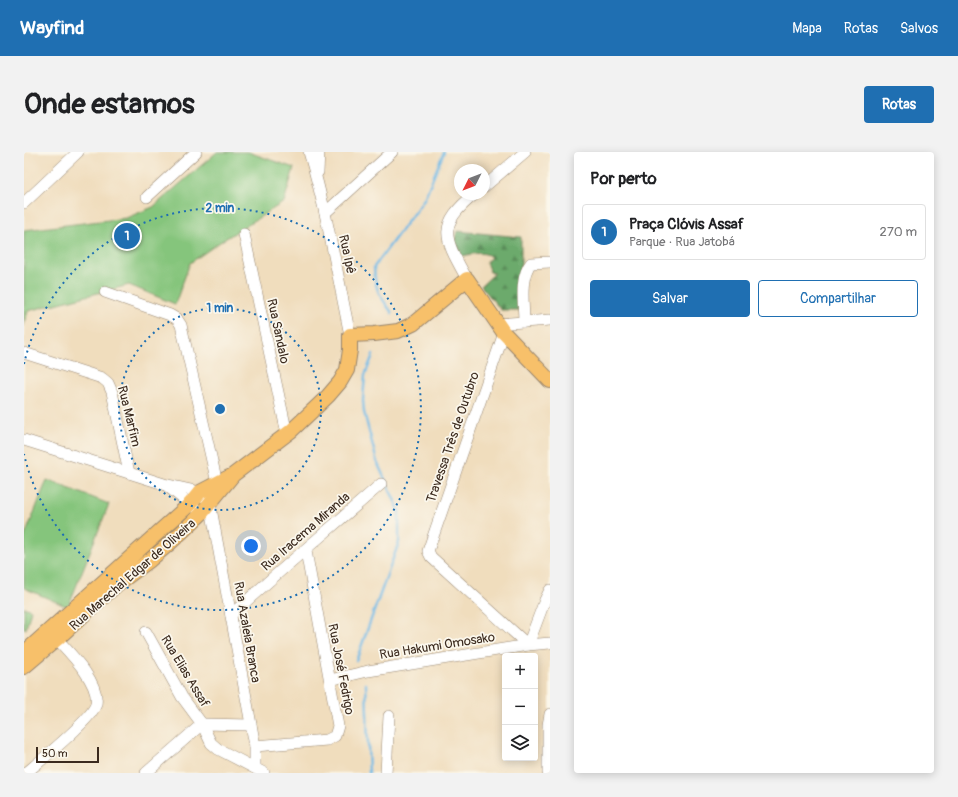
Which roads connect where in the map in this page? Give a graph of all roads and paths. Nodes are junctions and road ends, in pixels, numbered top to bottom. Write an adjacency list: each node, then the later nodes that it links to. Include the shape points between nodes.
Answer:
1 (78, 152): 11 (street)
2 (196, 152): 9 (street)
3 (309, 152): 7 (street, Rua Ipê)
4 (319, 152): 7 (street, Rua Ipê)
5 (392, 152): 12 (street)
6 (525, 152): 8 (street)
7 (318, 180): 12 (street, Rua Ipê)
8 (490, 182)
9 (147, 197)
10 (468, 200): 15 (street, via 449,222 447,234 455,257)
11 (24, 204)
12 (325, 213): 20 (street, Rua Ipê)
13 (244, 234): 23 (street, Rua Sandalo)
14 (550, 262): 18 (street, via 531,263 527,268)
15 (467, 279): 19 (main road); 20 (main road, via 414,324 398,330)
16 (105, 292): 28 (street, via 170,315 181,325)
17 (550, 320): 18 (street)
18 (524, 322): 19 (street)
19 (501, 328): 22 (main road); 40 (street, Travessa Três de Outubro, via 428,551 431,557)
20 (350, 335): 23 (main road, Rua Marechal Edgar de Oliveira, via 349,362 340,382)
21 (24, 353): 25 (street, Rua Marfim, via 102,378 108,383)
22 (550, 381)
23 (287, 434): 28 (main road, Rua Marechal Edgar de Oliveira)
24 (24, 440): 25 (street)
25 (129, 473): 26 (street)
26 (164, 484): 29 (street); 31 (street)
27 (381, 484): 34 (street, Rua Iracema Miranda)
28 (219, 486): 29 (main road, Rua Marechal Edgar de Oliveira); 30 (main road, Rua Marechal Edgar de Oliveira)
29 (200, 492): 30 (street); 31 (main road, Rua Marechal Edgar de Oliveira)
30 (210, 503): 32 (main road, Rua Marechal Edgar de Oliveira); 33 (street, Rua Azaleia Branca)
31 (190, 504): 32 (street); 42 (main road, Rua Marechal Edgar de Oliveira)
32 (201, 514): 33 (street); 38 (main road, Rua Marechal Edgar de Oliveira, via 150,560 116,585)
33 (214, 523): 36 (street, Rua Azaleia Branca)
34 (306, 551): 36 (street, Rua Iracema Miranda, via 280,570); 44 (street, Rua José Fedrigo)
35 (550, 590): 40 (street)
36 (231, 615): 48 (street, Rua Azaleia Branca)
37 (146, 632): 47 (street, Rua Elias Assaf, via 182,697)
38 (57, 639): 41 (street); 42 (main road, Rua Marechal Edgar de Oliveira)
39 (550, 643): 40 (street, Rua Hakumi Omosako)
40 (528, 645): 44 (street, Rua Hakumi Omosako, via 368,670)
41 (67, 650): 42 (street); 51 (street, via 92,684 96,705 86,719)
42 (30, 655): 43 (main road, Rua Marechal Edgar de Oliveira)
43 (24, 667)
44 (330, 680): 49 (street, Rua José Fedrigo, via 338,726 335,736 327,740)
45 (550, 714): 54 (street)
46 (389, 716): 53 (street)
47 (202, 724): 48 (street); 50 (street, Rua Elias Assaf, via 214,746); 52 (street)
48 (251, 725): 49 (street, Rua Azaleia Branca)
49 (255, 746): 50 (street, Rua Azaleia Branca)
50 (260, 770)
51 (26, 773)
52 (146, 773)
53 (386, 773)
54 (548, 773)

